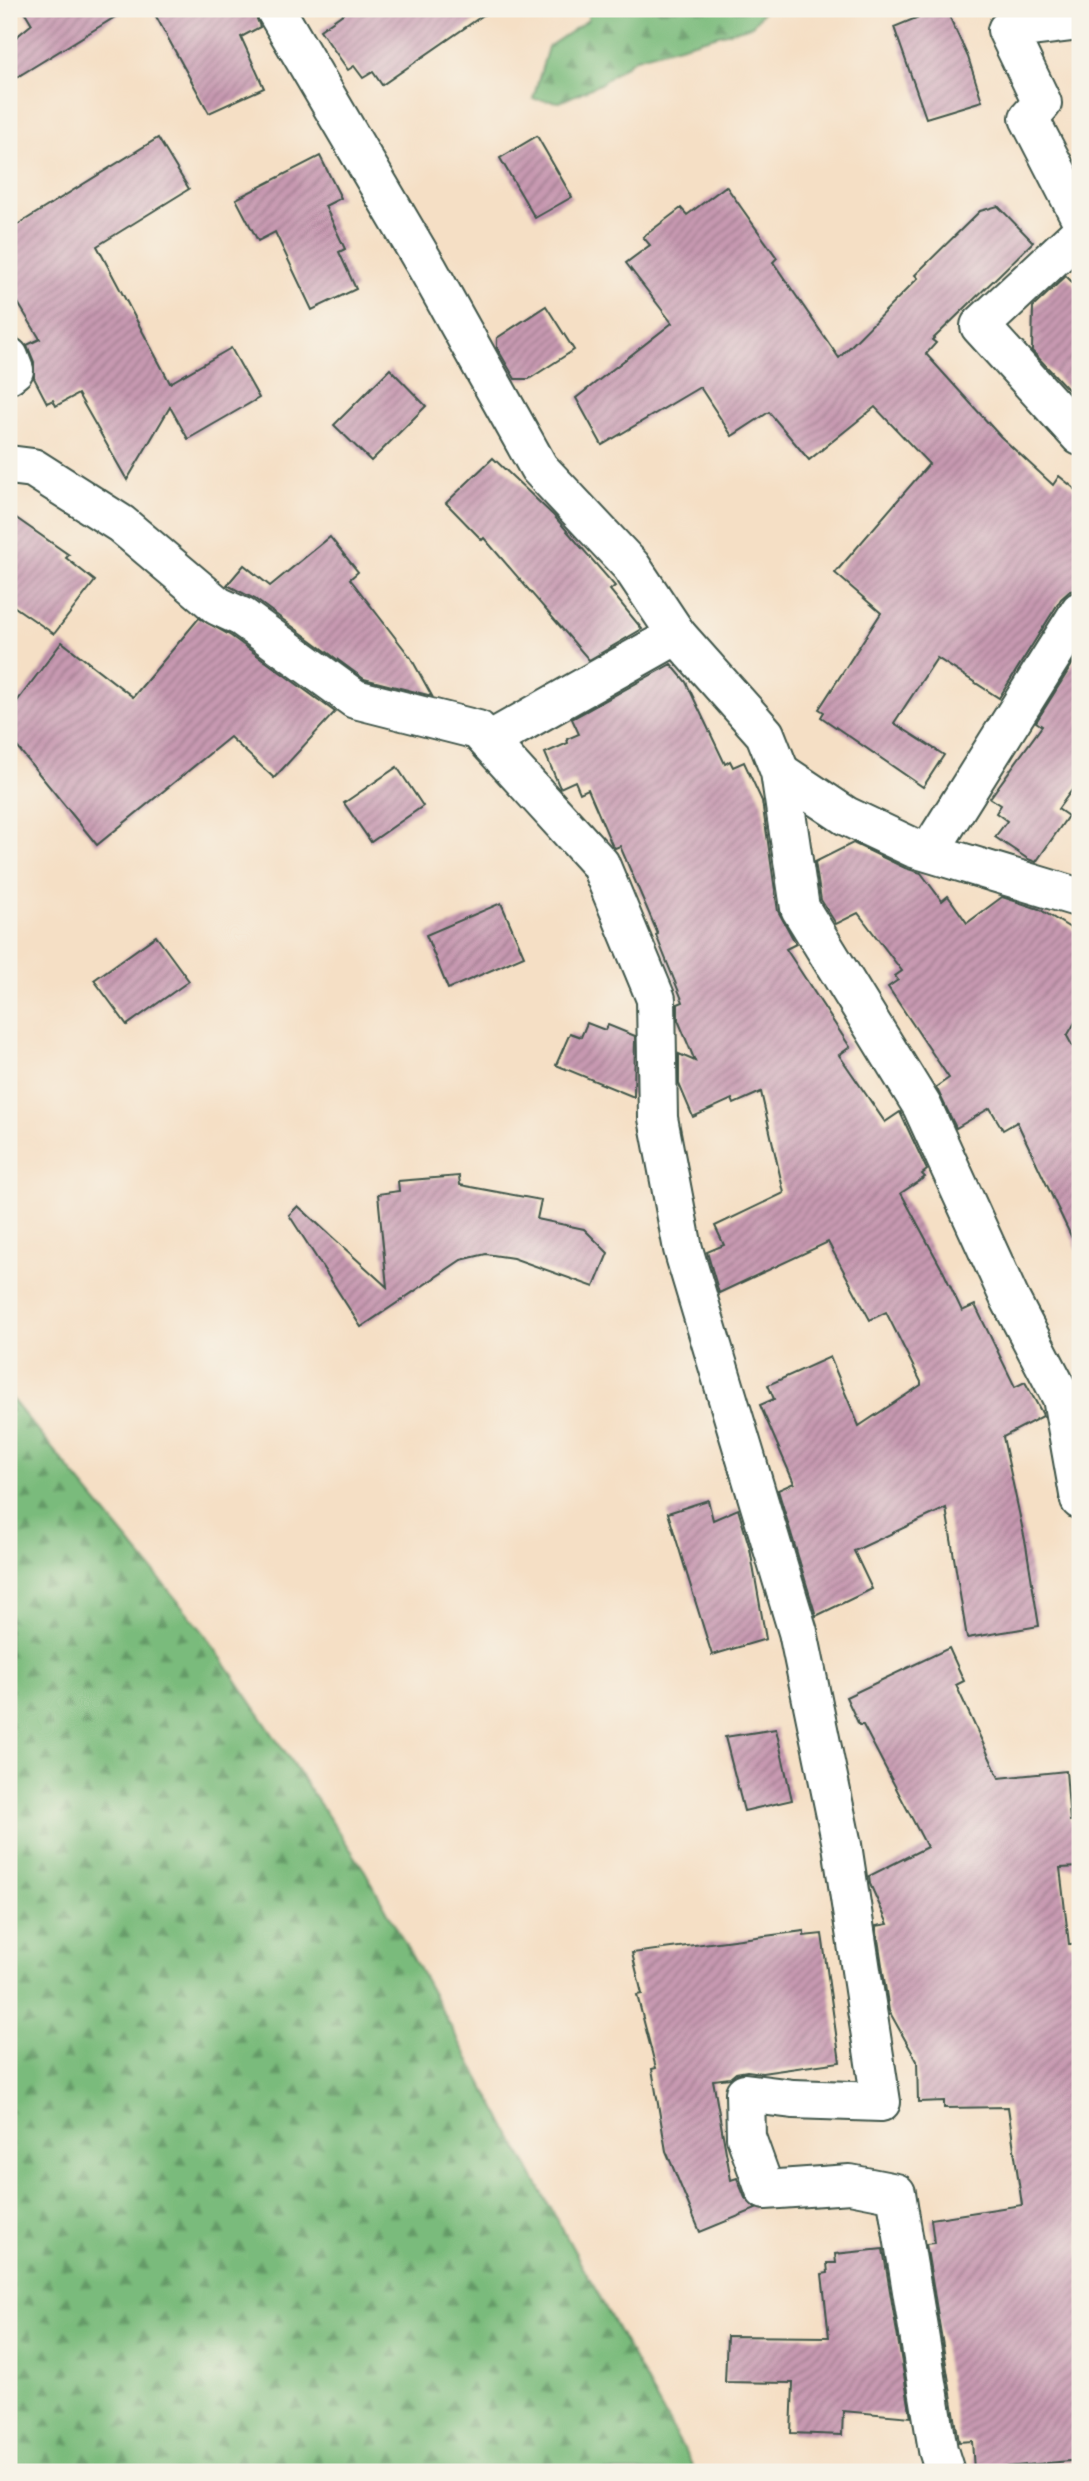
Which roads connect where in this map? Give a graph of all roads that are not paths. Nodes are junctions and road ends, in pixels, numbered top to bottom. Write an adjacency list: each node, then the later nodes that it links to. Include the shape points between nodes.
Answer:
1 (275, 9): 10 (street, via 539,468 631,566)
2 (1080, 21): 3 (street, via 1007,30 1042,103 1029,118)
3 (1080, 216)
4 (1080, 233): 7 (street, via 981,326)
5 (9, 357): 6 (street, via 14,370)
6 (9, 374)
7 (1080, 436)
8 (9, 465): 11 (street, via 33,468 121,524 218,606 242,617 355,699 478,730)
9 (1080, 611): 13 (street)
10 (677, 635): 11 (street); 12 (street, via 765,734)
11 (489, 741): 16 (street, via 600,864 656,999 658,1118 683,1249 798,1632 842,1845 881,2102 745,2093 747,2137 765,2190 850,2185 896,2193)
12 (780, 772): 13 (street, via 846,816); 15 (street, via 800,908 922,1106 1009,1297 1062,1398)
13 (929, 852): 14 (street)
14 (1080, 898)
15 (1080, 1500)
16 (945, 2472)

